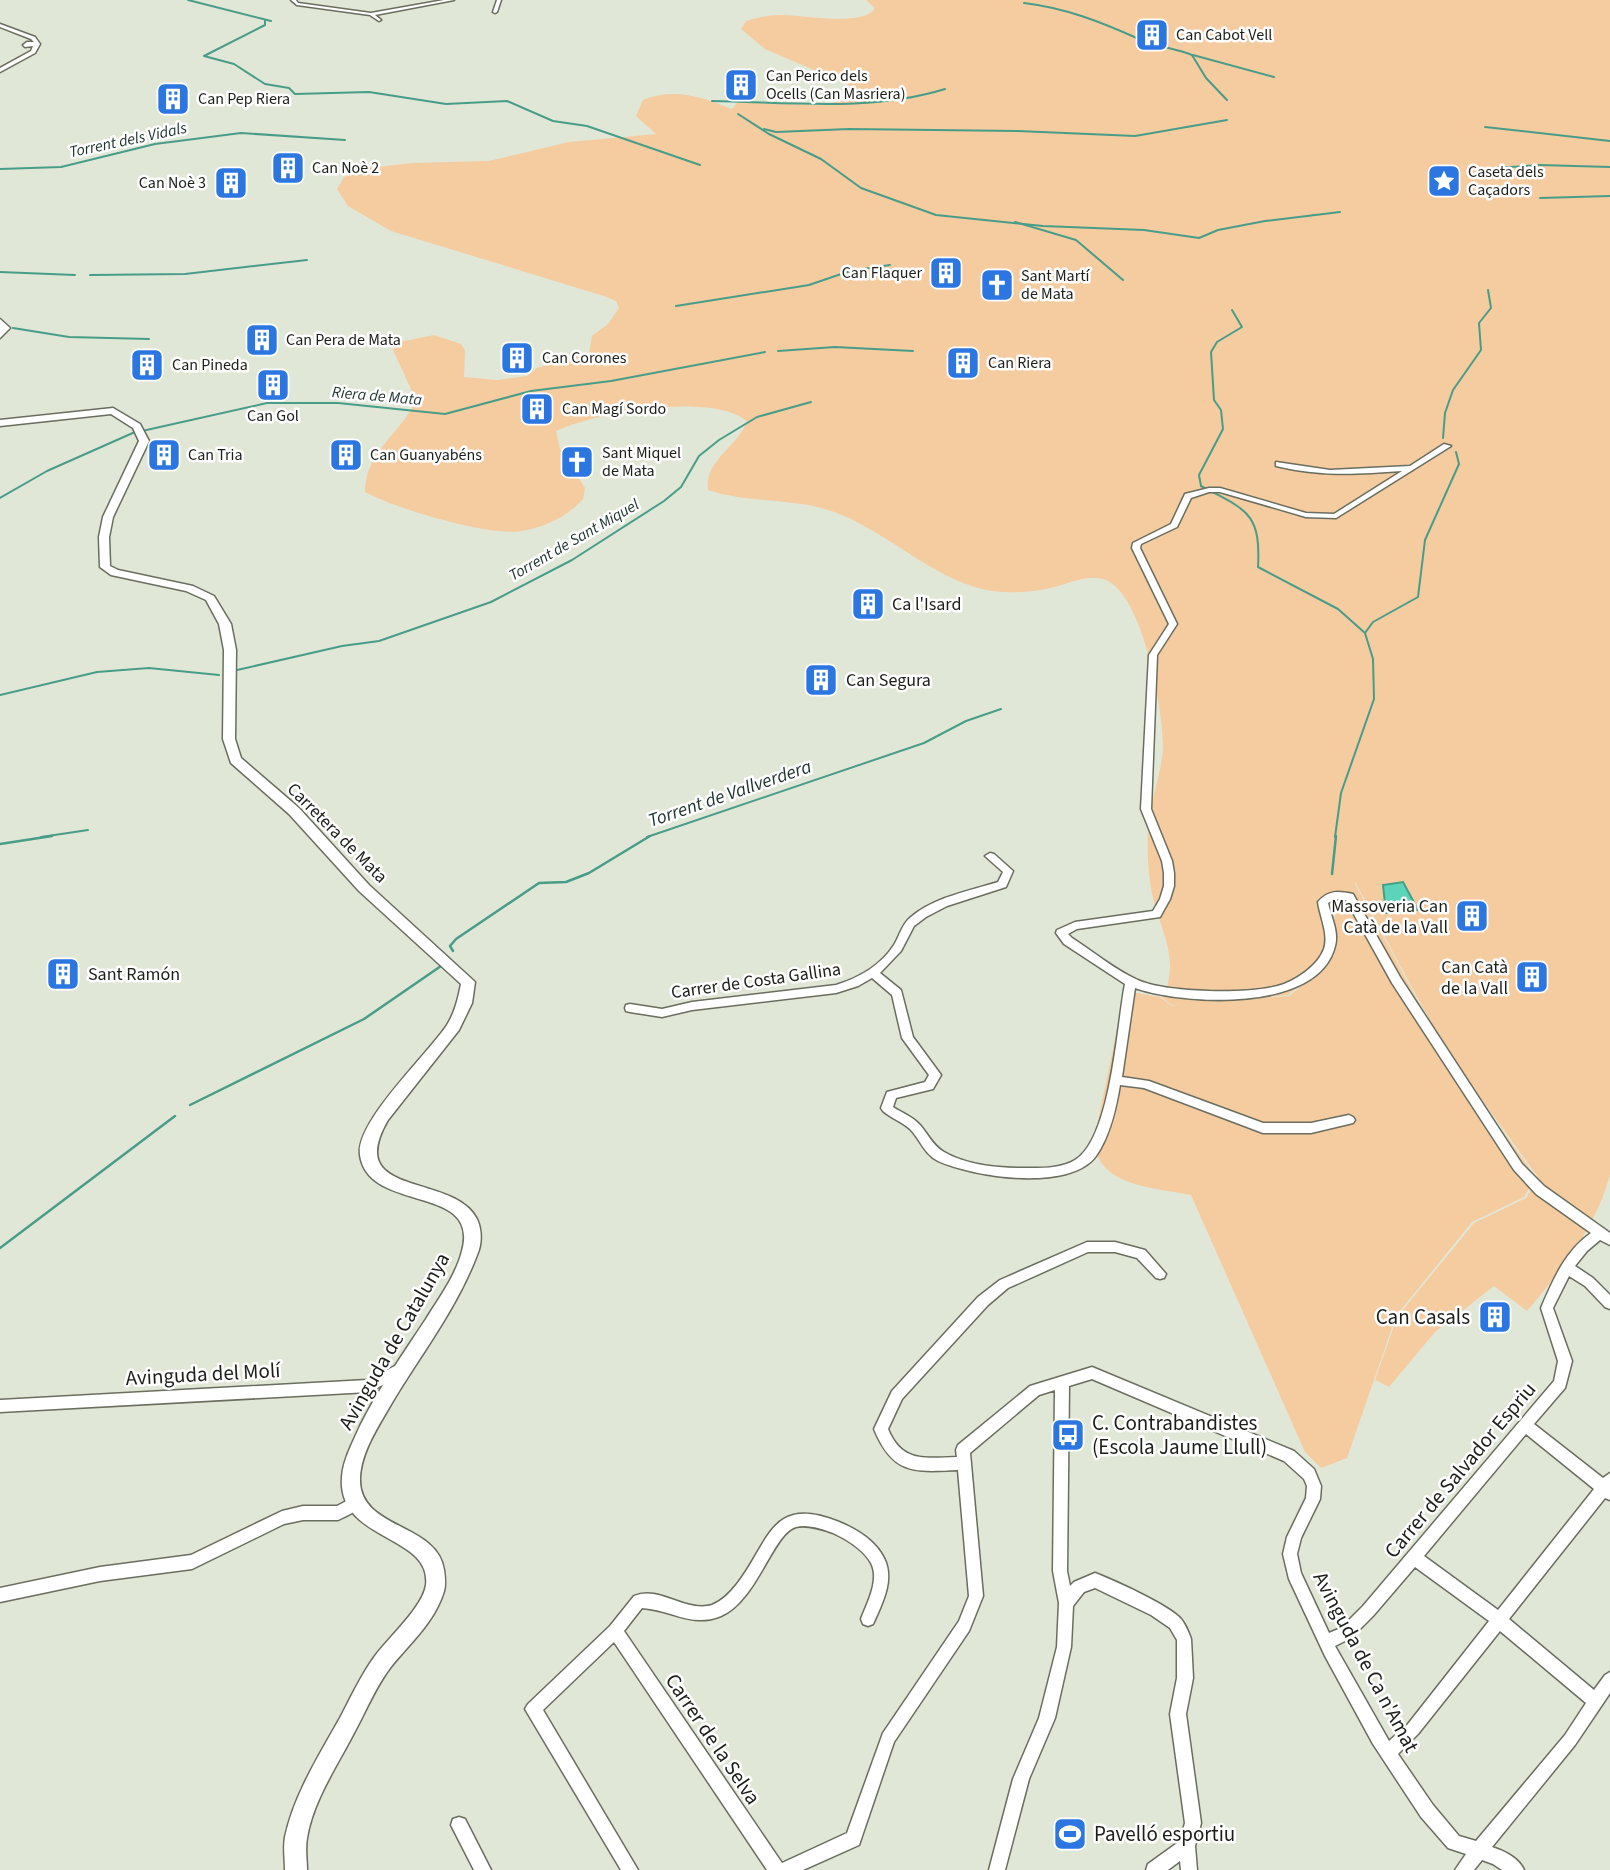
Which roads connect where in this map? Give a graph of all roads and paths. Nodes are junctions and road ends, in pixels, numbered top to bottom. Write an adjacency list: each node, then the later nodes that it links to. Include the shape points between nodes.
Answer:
1 (293, 0): 5 (street)
2 (338, 0): 5 (street, via 333,2)
3 (452, 0): 7 (street)
4 (499, 0): 6 (street)
5 (334, 11): 7 (street)
6 (495, 12)
7 (371, 14): 8 (street)
8 (379, 20)
9 (2, 27): 10 (street)
10 (14, 30): 11 (street, via 30,40); 12 (street, via 33,37)
11 (27, 45): 12 (street); 13 (street, via 29,51)
12 (37, 45): 13 (street, via 33,52)
13 (0, 69)
14 (0, 322): 15 (street, via 6,328)
15 (0, 335)
16 (0, 423): 26 (street, Carretera de Mata, via 113,411 140,431 143,446 108,517 105,567 189,588 210,598 226,624 230,650 229,739 234,761 294,811 364,888 468,982 470,996 460,1015 388,1110)
17 (1447, 446): 19 (street)
18 (1279, 464): 19 (street, via 1350,475)
19 (1413, 468): 22 (street, via 1336,516 1306,515 1220,490 1197,492 1184,502 1174,525 1136,545 1173,624 1153,655 1146,809 1172,878 1156,914 1065,928 1061,933)
20 (990, 856): 21 (street, via 1008,871 1002,884 911,922 896,949)
21 (873, 973): 23 (street, Carrer de Costa Gallina, via 836,989 662,1013); 24 (street, via 897,993 908,1038 935,1075 929,1086 891,1095 887,1108 916,1128 925,1145 940,1156 999,1172 1046,1172 1076,1165 1090,1155 1101,1133)
22 (1131, 981): 24 (street); 27 (street, via 1177,993 1270,992 1286,987 1303,979 1326,955 1331,943 1326,898 1349,897 1411,1004 1518,1167 1540,1190)
23 (631, 1008)
24 (1114, 1080): 25 (street, via 1145,1083 1263,1128 1311,1128)
25 (1349, 1120)
26 (367, 1153): 31 (street, Avinguda de Catalunya, via 380,1174 408,1191 445,1200 461,1209 473,1226 473,1245 465,1268)
27 (1605, 1237): 28 (street, Carrer de Salvador Espriu, via 1578,1250)
28 (1567, 1268): 30 (street); 34 (street, Carrer de Salvador Espriu, via 1547,1308 1565,1361 1560,1384)
29 (1160, 1274): 35 (street, via 1141,1254 1115,1247 1087,1247 1004,1284 983,1301 897,1395 881,1429 887,1448 904,1462)
30 (1610, 1303)
31 (404, 1366): 33 (street, Avinguda del Molí, via 369,1386); 37 (street, Avinguda de Catalunya, via 358,1448 350,1480)
32 (1062, 1382): 35 (street, Avinguda de Ca n'Amat, via 1035,1390 978,1434 963,1450); 40 (street, via 1060,1571); 44 (street, Avinguda de Ca n'Amat, via 1092,1373 1289,1456 1309,1474 1313,1499 1290,1554 1294,1574)
33 (0, 1406)
34 (1525, 1425): 36 (street); 38 (street, Carrer de Salvador Espriu)
35 (964, 1463): 55 (street, via 976,1578 972,1611 888,1738 853,1839)
36 (1608, 1487): 42 (street)
37 (356, 1503): 39 (street, via 338,1513 282,1518 192,1562 100,1574); 51 (street, via 368,1520 418,1545 433,1559 436,1585 426,1609 378,1668 306,1806 295,1840)
38 (1415, 1556): 42 (street); 44 (street, Carrer de Salvador Espriu, via 1346,1633)
39 (0, 1595)
40 (1066, 1603): 49 (street, via 1079,1587 1095,1580 1156,1610 1175,1623 1184,1639 1178,1714 1193,1823); 56 (street, via 1064,1647 1047,1718 1021,1779)
41 (868, 1619): 43 (street, via 880,1587 880,1564 867,1543 799,1517 786,1524 737,1595 720,1609 681,1613 656,1600 639,1601)
42 (1499, 1620): 46 (street); 47 (street, via 1413,1729)
43 (615, 1631): 53 (street, via 533,1709); 54 (street, Carrer de la Selva)
44 (1326, 1642): 47 (street, Avinguda de Ca n'Amat)
45 (1610, 1680): 46 (street)
46 (1596, 1701): 50 (street)
47 (1388, 1753): 50 (street, Avinguda de Ca n'Amat, via 1454,1842)
48 (459, 1825): 52 (street)
49 (1187, 1846): 57 (street); 58 (street)
50 (1479, 1852): 59 (street); 60 (street, Avinguda de Ca n'Amat, via 1498,1857)
51 (296, 1870)
52 (483, 1870)
53 (629, 1870)
54 (777, 1870)
55 (784, 1870)
56 (997, 1870)
57 (1154, 1870)
58 (1189, 1870)
59 (1463, 1870)
60 (1516, 1870)

